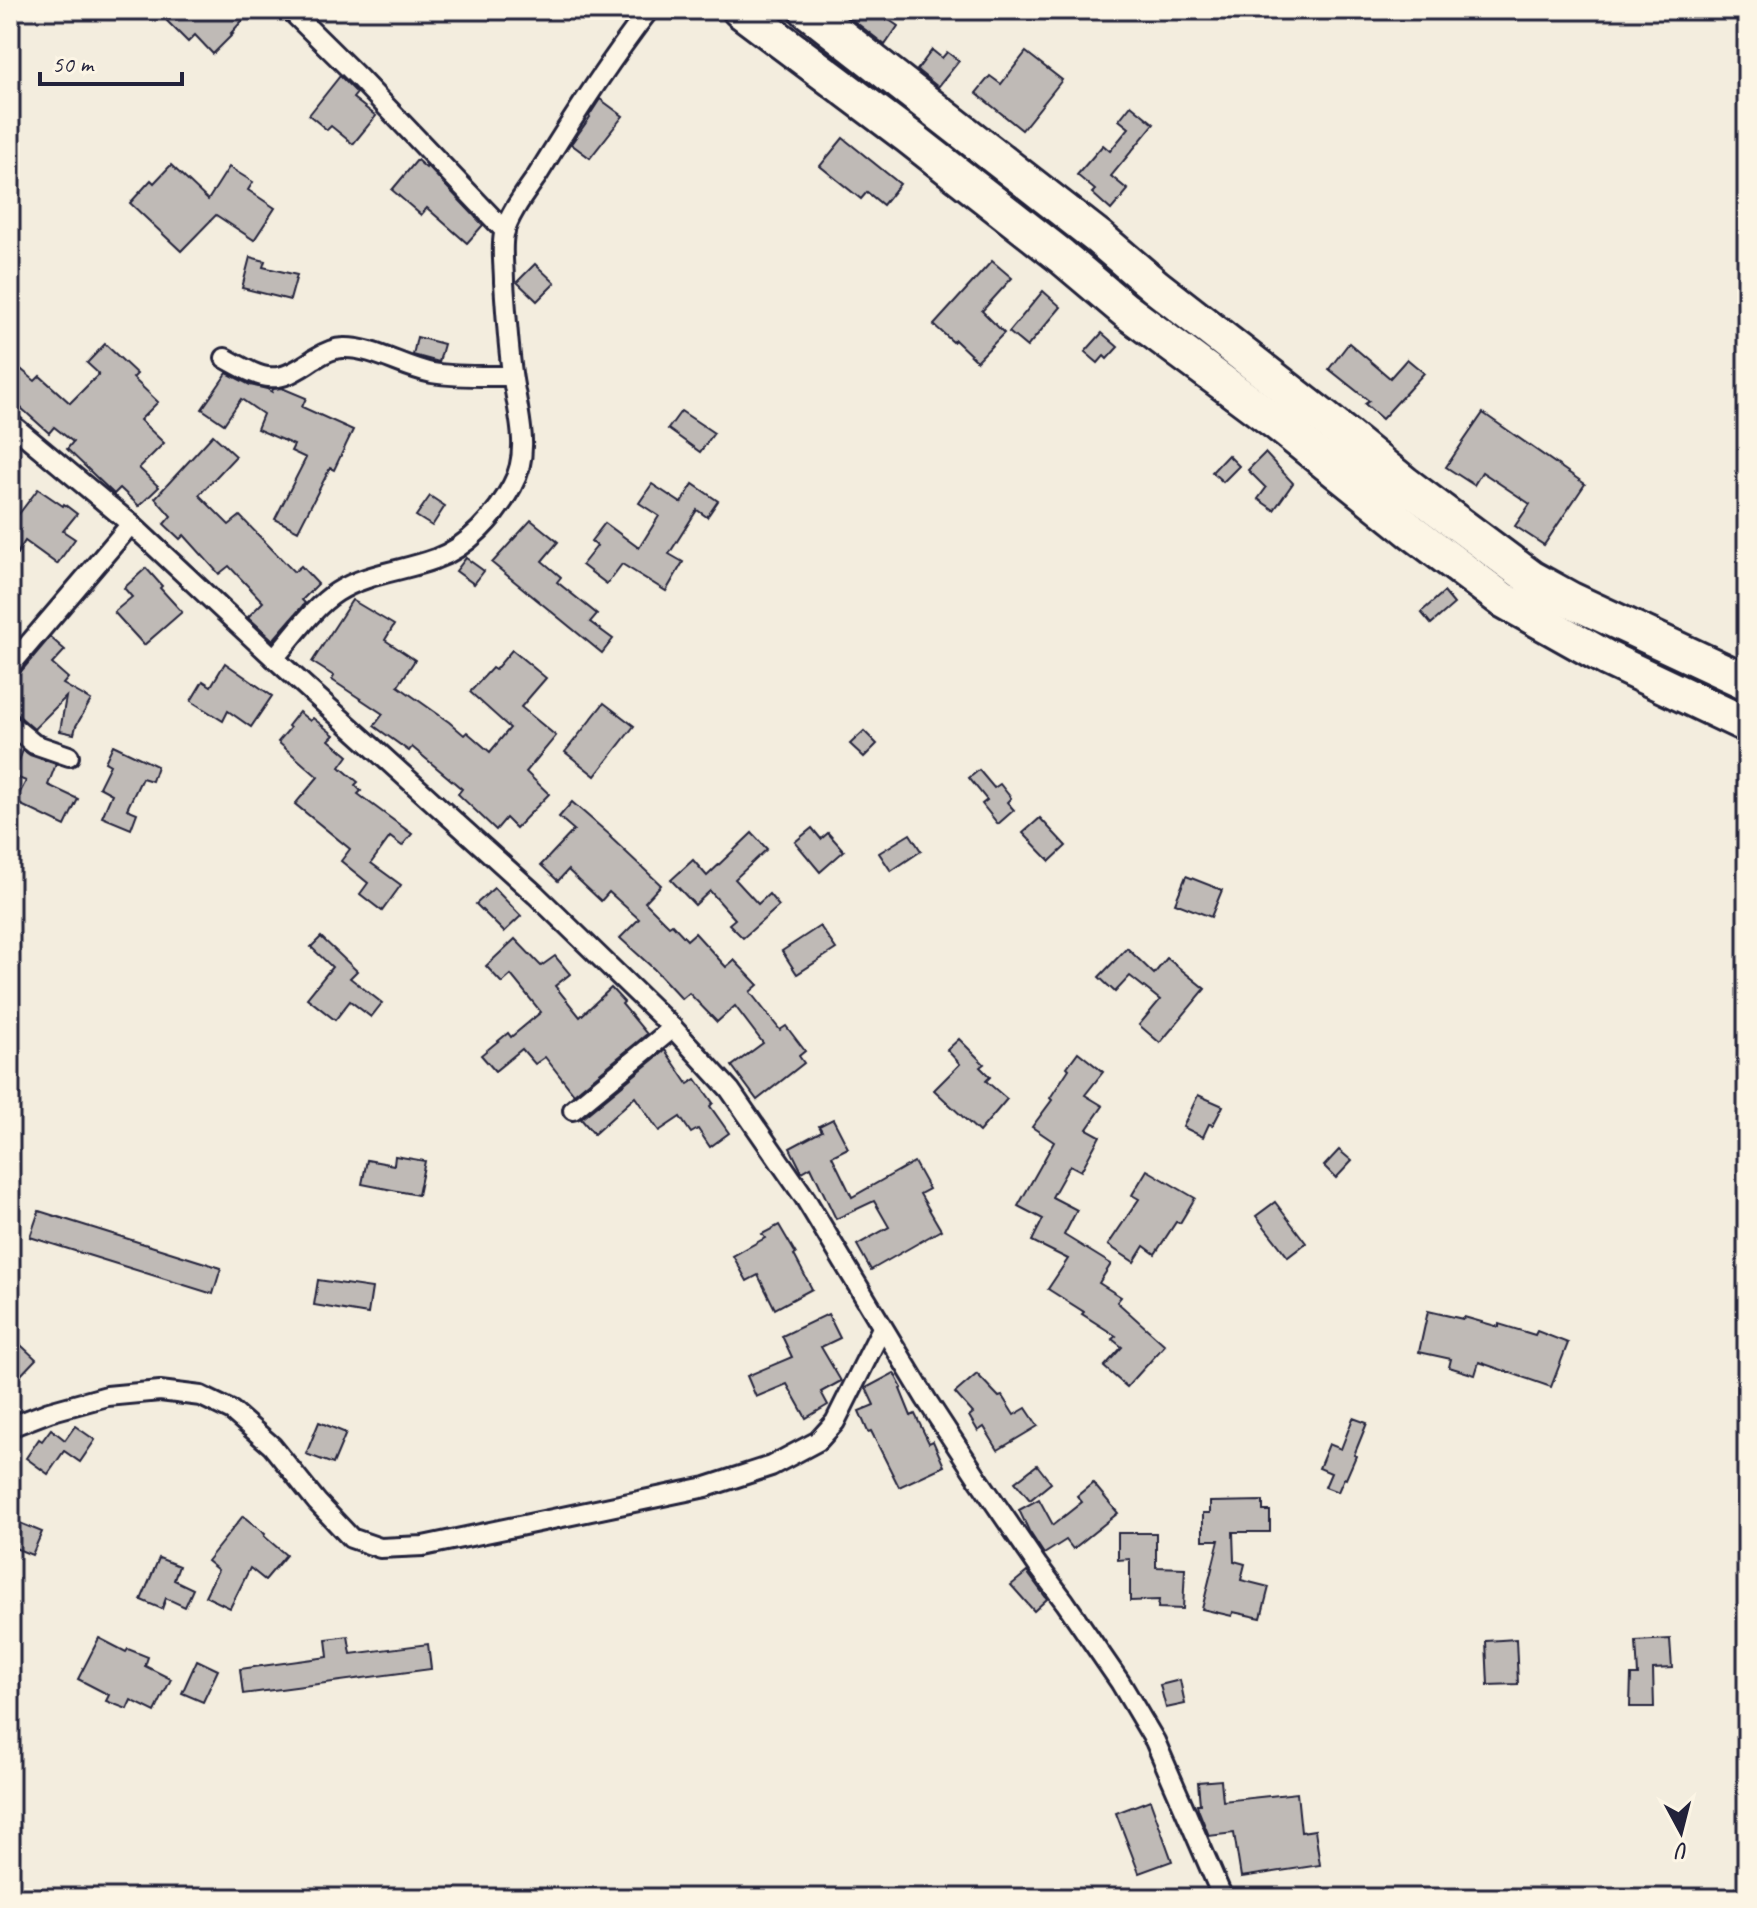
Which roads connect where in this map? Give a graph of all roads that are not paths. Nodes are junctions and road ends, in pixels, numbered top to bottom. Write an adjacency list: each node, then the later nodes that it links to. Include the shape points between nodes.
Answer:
1 (290, 10): 5 (street)
2 (649, 10): 5 (street, via 583,102)
3 (740, 10): 14 (highway, via 1503,600 1608,659)
4 (807, 10): 12 (highway, via 1531,578)
5 (505, 231): 7 (street)
6 (225, 358): 7 (street, via 273,379 339,348 361,349 433,373)
7 (512, 376): 10 (street, via 523,444 521,468 470,540 451,553 336,593)
8 (10, 423): 9 (street)
9 (131, 524): 10 (street); 11 (street)
10 (274, 658): 16 (street, via 536,895)
11 (10, 666)
12 (1747, 682)
13 (10, 724): 15 (street, via 34,744)
14 (1747, 725)
15 (69, 756)
16 (673, 1028): 17 (street); 18 (street, via 730,1090 789,1174)
17 (573, 1110)
18 (882, 1328): 19 (street, via 835,1422 818,1441 771,1466 706,1487 423,1546 380,1548 351,1538 272,1446 232,1411 201,1396 160,1391 107,1396); 20 (street, via 996,1505 1120,1682 1155,1741)
19 (10, 1427)
20 (1223, 1898)

